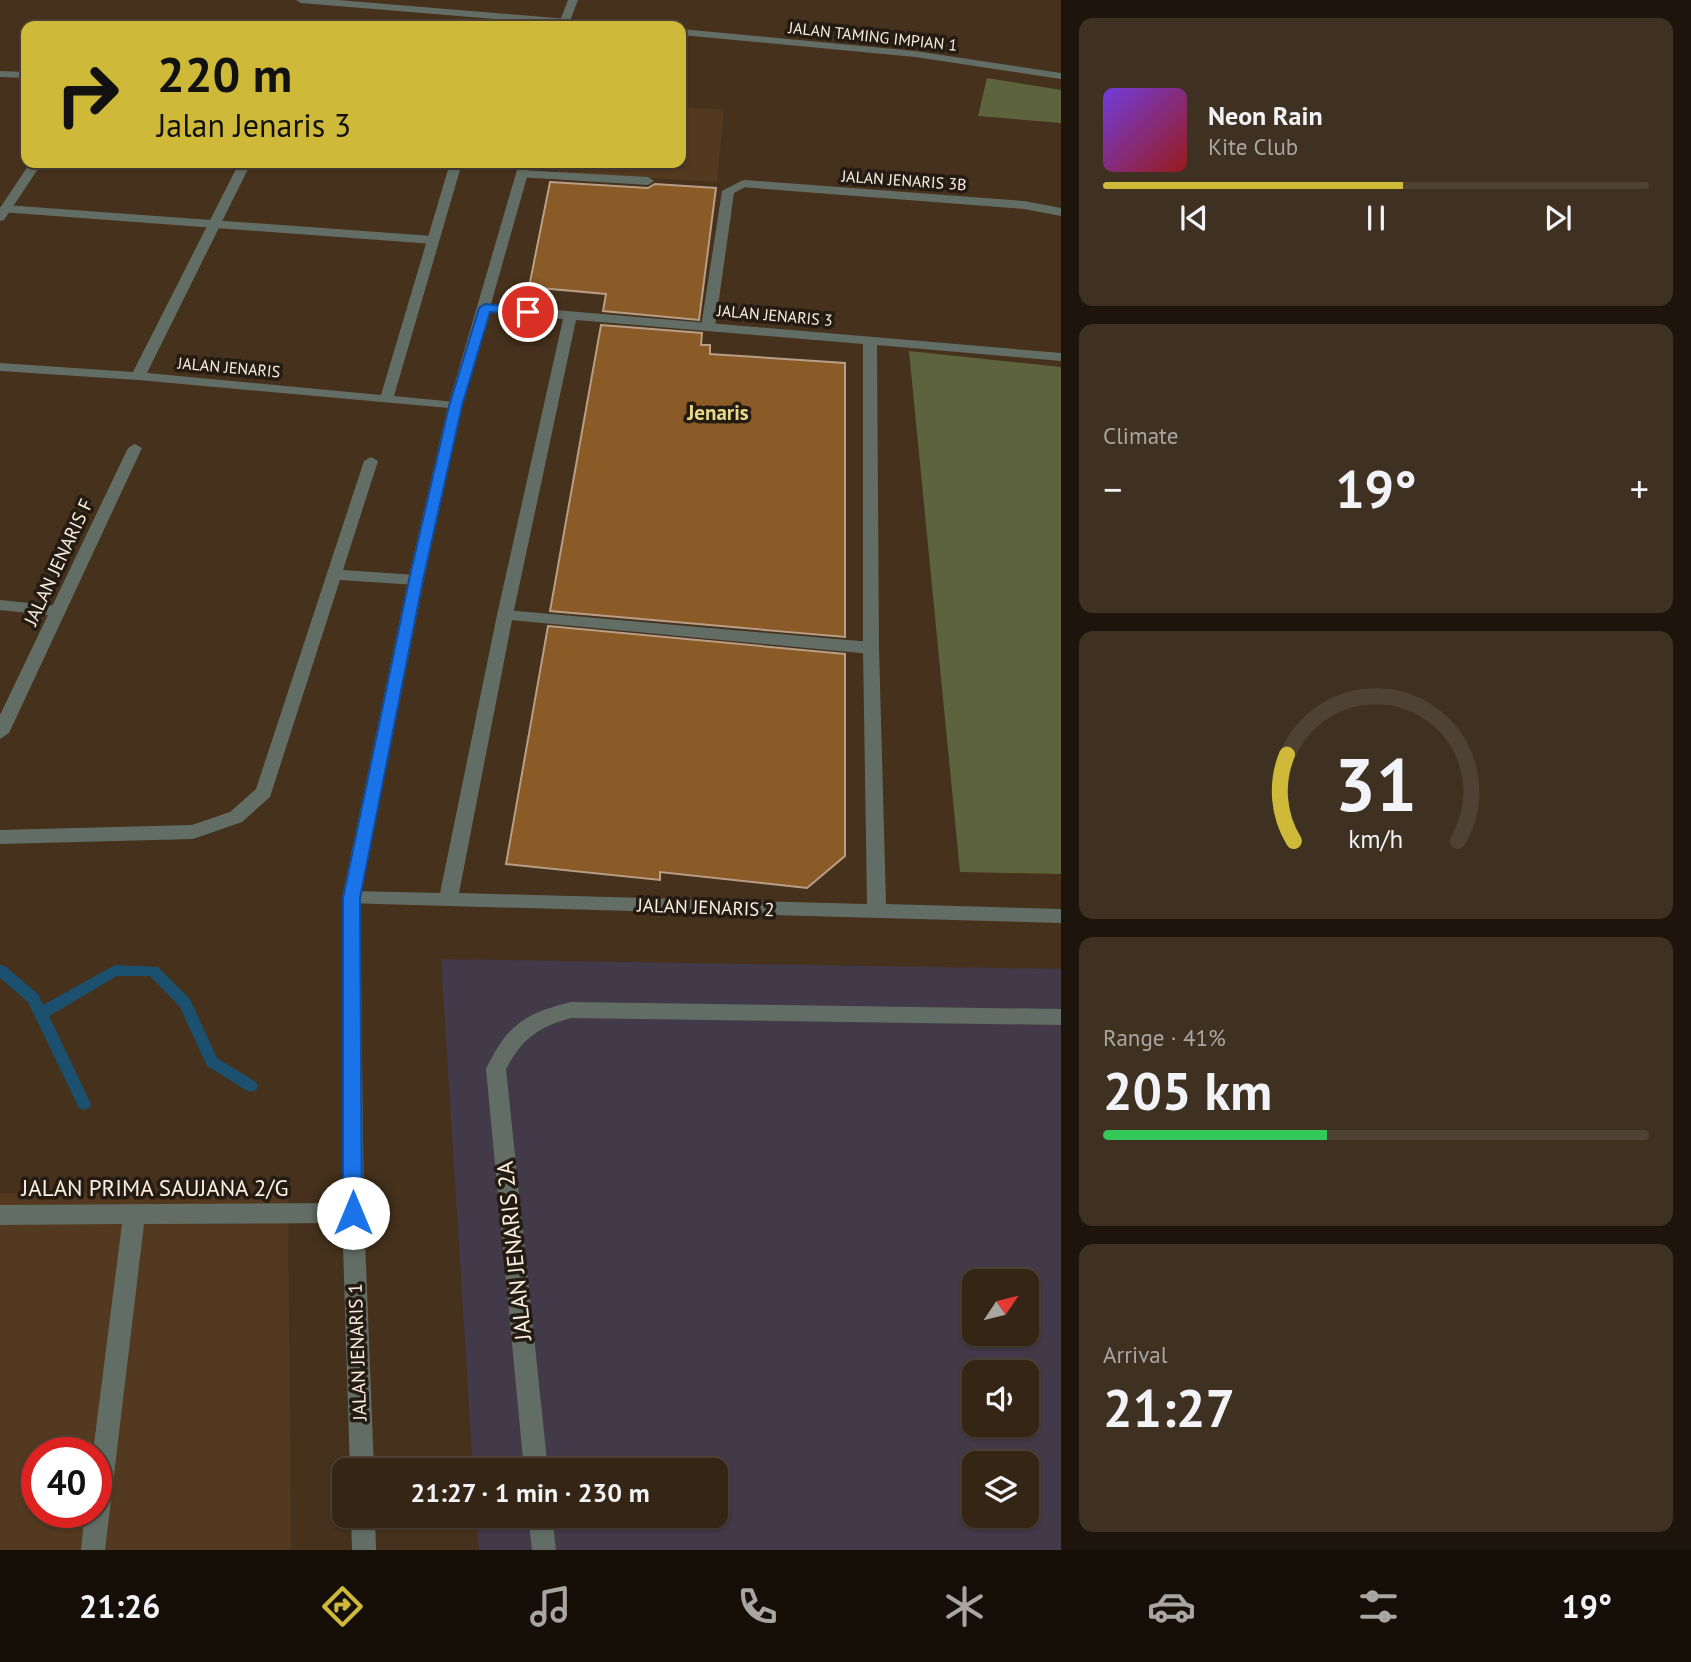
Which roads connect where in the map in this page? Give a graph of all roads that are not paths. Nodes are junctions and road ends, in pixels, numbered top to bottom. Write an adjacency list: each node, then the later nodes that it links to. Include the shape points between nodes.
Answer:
1 (301, 0): 3 (street)
2 (573, 0): 4 (street)
3 (530, 21)
4 (564, 21)
5 (686, 32): 8 (street, JALAN TAMING IMPIAN 1, via 915,54)
6 (0, 74): 7 (street)
7 (21, 75)
8 (1061, 76)
9 (33, 168): 15 (street)
10 (242, 168): 16 (street)
11 (455, 168): 17 (street)
12 (524, 168): 13 (street); 18 (street, JALAN JENARIS 1)
13 (648, 181)
14 (1061, 212): 20 (street, JALAN JENARIS 3B, via 1024,205 745,184 728,191)
15 (3, 213): 16 (street)
16 (214, 224): 17 (street); 24 (street)
17 (433, 240): 25 (street)
18 (485, 308): 19 (street, JALAN JENARIS 3); 26 (street, JALAN JENARIS 1)
19 (570, 315): 20 (street, JALAN JENARIS 3); 33 (street)
20 (708, 327): 21 (street, JALAN JENARIS 3)
21 (870, 341): 22 (street, JALAN JENARIS 3); 34 (street)
22 (1061, 357)
23 (0, 367): 24 (street, JALAN JENARIS)
24 (138, 376): 25 (street, JALAN JENARIS)
25 (386, 400): 26 (street, JALAN JENARIS)
26 (455, 406): 30 (street, JALAN JENARIS 1)
27 (135, 447): 32 (street, JALAN JENARIS F)
28 (371, 461): 29 (street)
29 (334, 575): 30 (street); 36 (street, via 264,792 236,817 193,832)
30 (416, 580): 37 (street, JALAN JENARIS 1)
31 (0, 606): 32 (street)
32 (58, 611): 35 (street, JALAN JENARIS F)
33 (505, 615): 34 (street); 38 (street)
34 (872, 648): 39 (street)
35 (0, 733)
36 (0, 836)
37 (351, 898): 38 (street, JALAN JENARIS 2); 42 (street, JALAN JENARIS 1)
38 (448, 900): 39 (street, JALAN JENARIS 2)
39 (877, 911): 40 (street, JALAN JENARIS 2)
40 (1061, 916)
41 (1061, 1017): 46 (street, JALAN JENARIS 2A, via 571,1010 534,1020 513,1036 496,1069)
42 (353, 1213): 43 (street, JALAN PRIMA SAUJANA 2/G); 45 (street, JALAN JENARIS 1)
43 (134, 1214): 44 (street, JALAN PRIMA SAUJANA 2/G); 49 (street)
44 (0, 1215)
45 (362, 1458)
46 (535, 1458)
47 (363, 1528): 50 (street)
48 (541, 1528): 51 (street)
49 (93, 1550)
50 (364, 1550)
51 (544, 1550)

